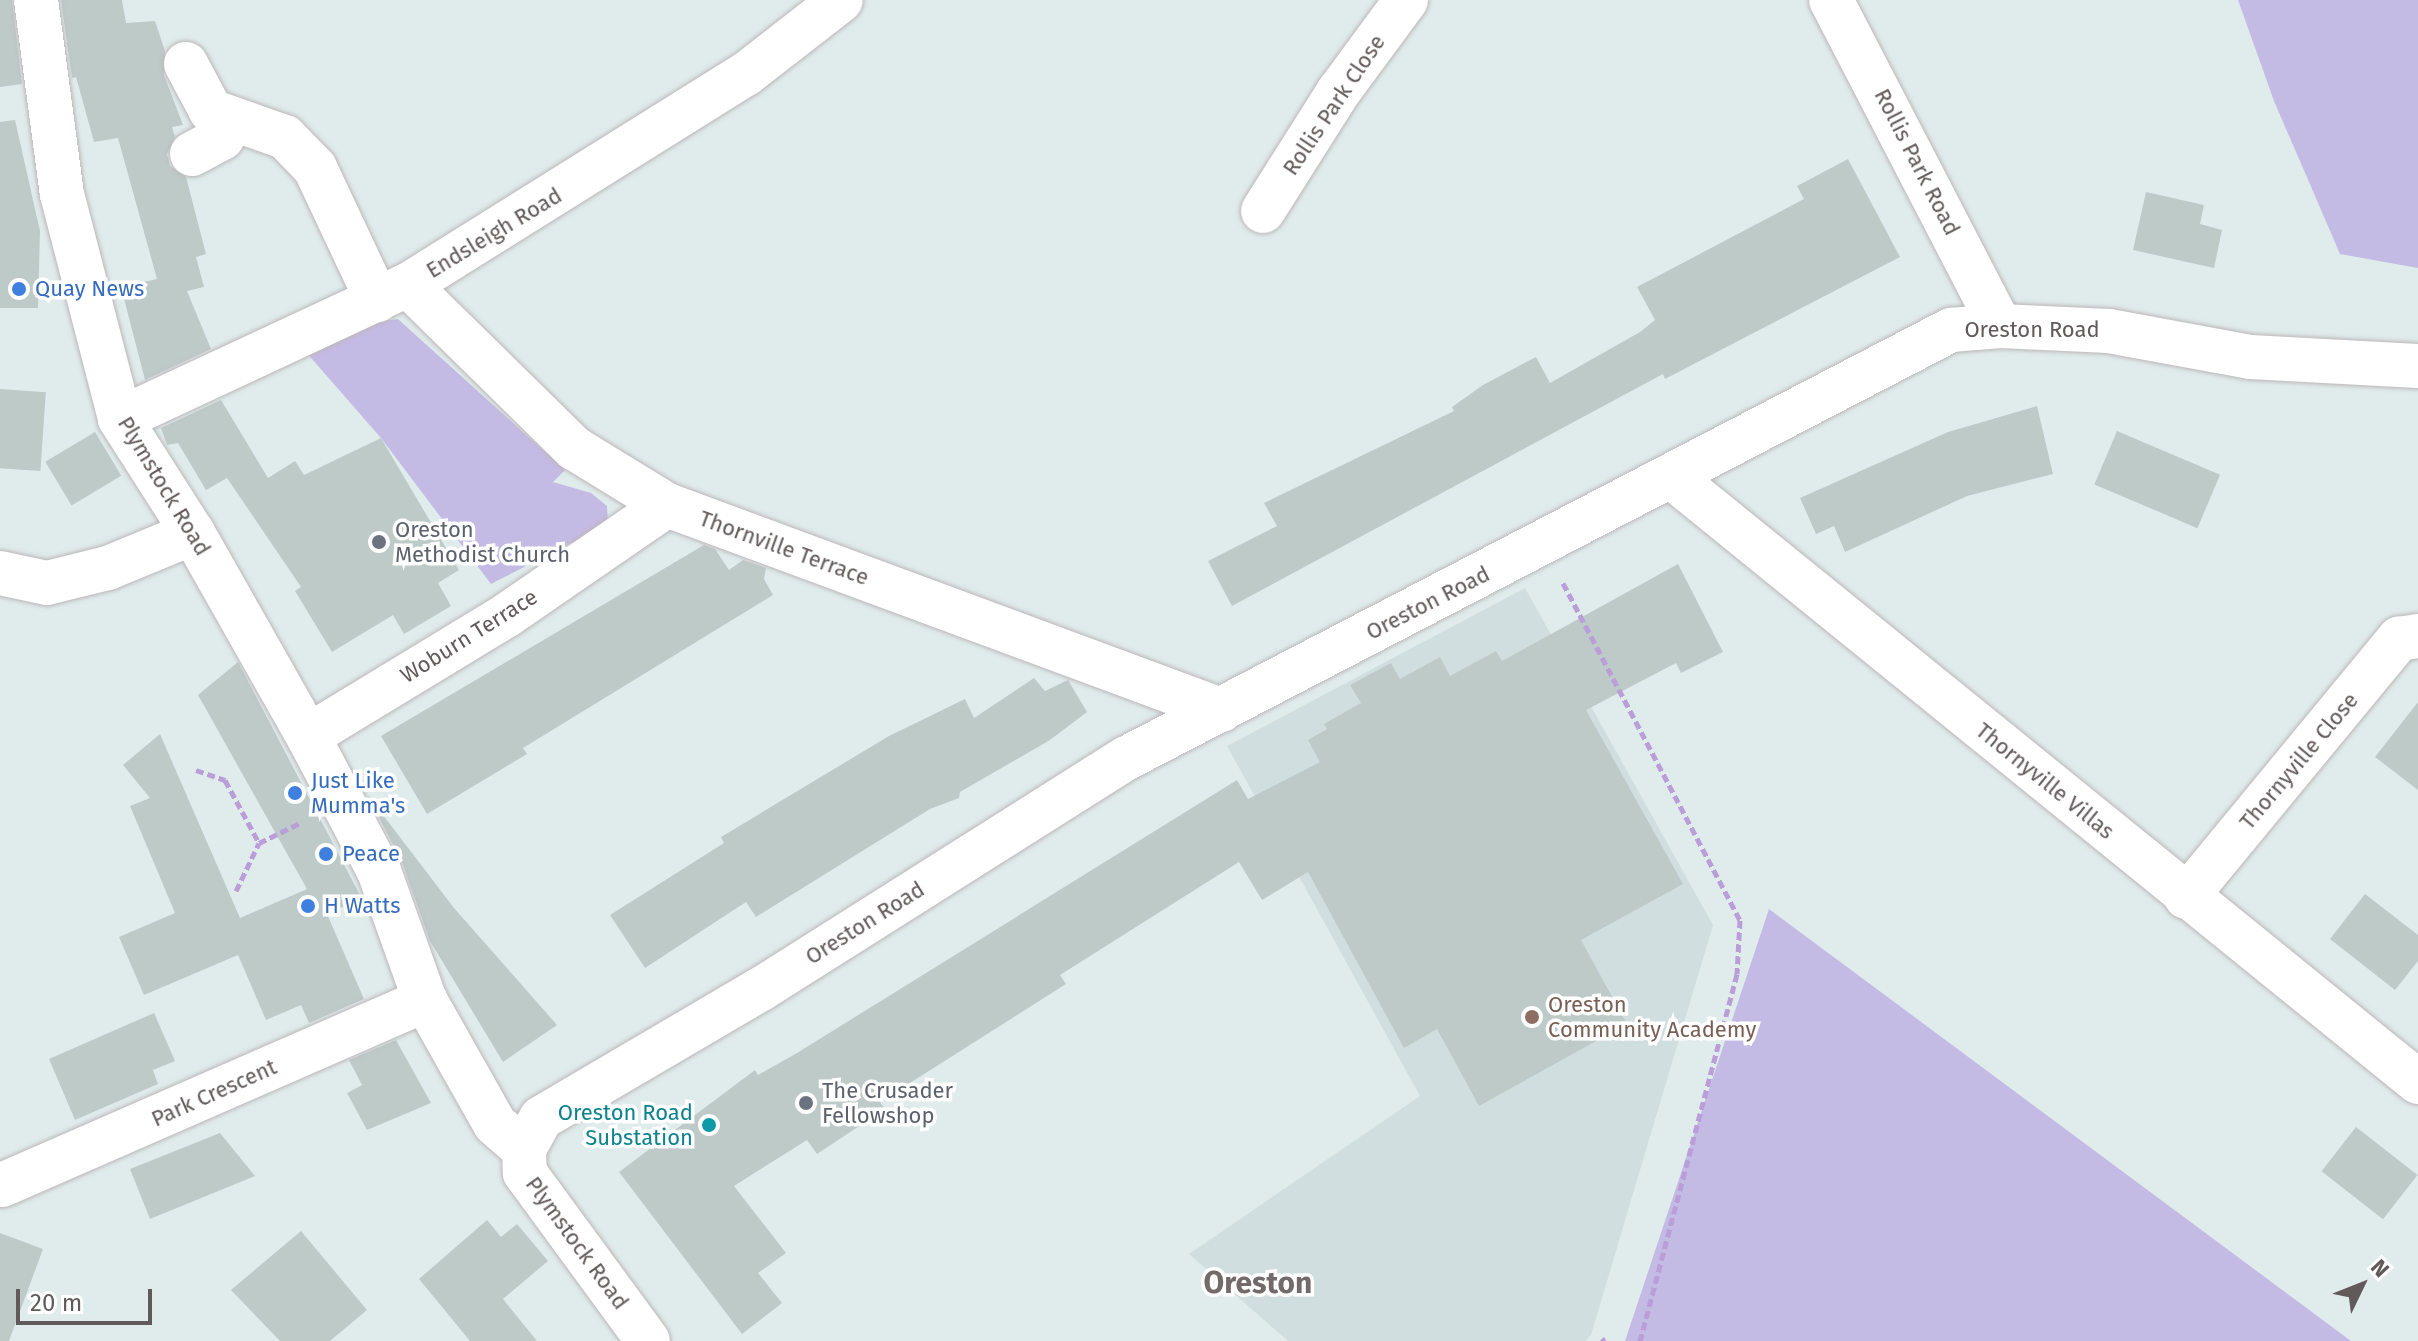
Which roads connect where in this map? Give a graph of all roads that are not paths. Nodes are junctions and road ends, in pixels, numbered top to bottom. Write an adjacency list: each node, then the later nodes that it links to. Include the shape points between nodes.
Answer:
1 (36, 0): 12 (street, Plymstock Road, via 62,194)
2 (841, 0): 9 (street, Endsleigh Road, via 746,74)
3 (1406, 0): 8 (street, Rollis Park Close, via 1339,91)
4 (1831, 0): 10 (street, Rollis Park Road)
5 (186, 64): 6 (street, via 211,111)
6 (233, 121): 7 (street, via 222,138); 9 (street, via 285,137 315,168)
7 (192, 154)
8 (1263, 211)
9 (392, 292): 12 (street, Endsleigh Road); 14 (street, Thornville Terrace, via 574,448)
10 (2000, 326): 11 (street, Oreston Road, via 2109,331 2250,357); 13 (street, Oreston Road, via 1951,330 1819,394)
11 (2418, 366)
12 (120, 419): 15 (street, Plymstock Road)
13 (1673, 478): 18 (street, Oreston Road); 20 (street, Thornyville Villas)
14 (667, 505): 18 (street, Thornville Terrace); 19 (street, Woburn Terrace, via 507,615)
15 (193, 533): 16 (street, via 108,568 47,583); 19 (street, Plymstock Road)
16 (0, 573)
17 (2418, 636): 20 (street, Thornyville Close, via 2399,639)
18 (1221, 710): 23 (street, Oreston Road, via 1127,758 761,989 541,1118)
19 (308, 736): 21 (street, Plymstock Road, via 379,871)
20 (2186, 897): 22 (street, Thornyville Villas)
21 (425, 1000): 23 (street, Plymstock Road, via 495,1124); 24 (street, Park Crescent)
22 (2418, 1082)
23 (524, 1149): 25 (street, Plymstock Road, via 525,1173)
24 (2, 1185)
25 (648, 1341)

